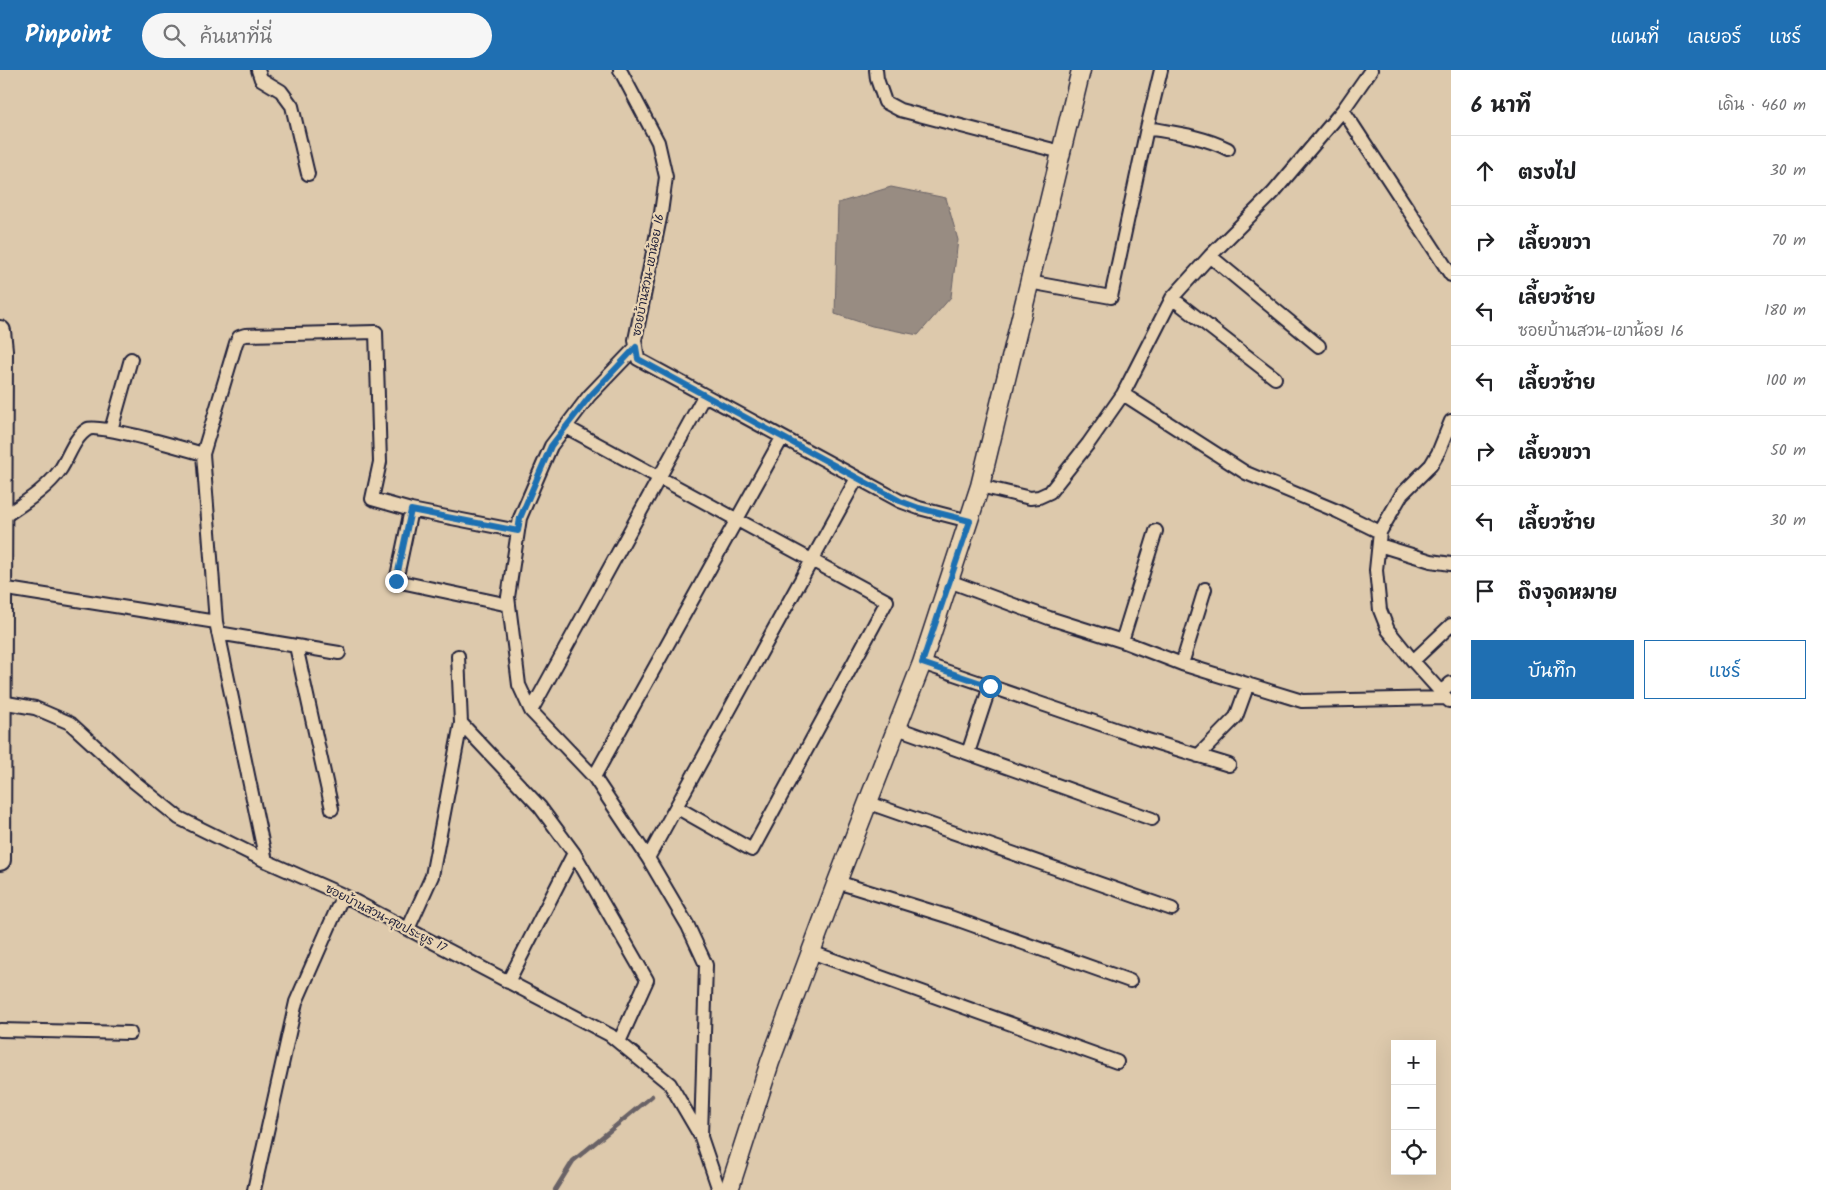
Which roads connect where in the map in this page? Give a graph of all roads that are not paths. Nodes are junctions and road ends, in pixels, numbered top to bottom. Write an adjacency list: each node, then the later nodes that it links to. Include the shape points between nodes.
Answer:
1 (258, 70): 11 (street, via 261,79 281,91 292,106)
2 (620, 70): 18 (street, ซอยบ้านสวน-เขาน้อย 16, via 658,142 666,177)
3 (876, 70): 10 (street, via 885,102 900,110)
4 (1081, 70): 10 (street)
5 (1161, 70): 8 (street)
6 (1371, 70): 7 (street)
7 (1343, 110): 12 (street, via 1273,193); 13 (street)
8 (1147, 128): 9 (street, via 1198,137); 14 (street, via 1111,297)
9 (1228, 149)
10 (1061, 152): 14 (street)
11 (308, 174)
12 (1210, 256): 15 (street); 17 (street)
13 (1451, 275)
14 (1029, 282): 30 (street)
15 (1172, 298): 20 (street); 21 (street)
16 (0, 339): 32 (main road)
17 (1319, 346)
18 (636, 347): 22 (street, ซอยบ้านสวน-เขาน้อย 16, via 638,359); 24 (street)
19 (131, 359): 25 (street)
20 (1275, 378)
21 (1123, 394): 30 (street, via 1050,492 1030,498); 37 (street, via 1246,473 1337,511)
22 (704, 396): 26 (street, ซอยบ้านสวน-เขาน้อย 16); 28 (street)
23 (1451, 421): 37 (street, via 1435,459 1402,494)
24 (566, 426): 28 (street); 35 (street, via 551,446 520,518)
25 (111, 430): 27 (street); 32 (street, via 88,428 60,471 33,497)
26 (782, 438): 29 (street, ซอยบ้านสวน-เขาน้อย 16); 33 (street)
27 (203, 454): 31 (street, via 239,337 376,332 380,462 372,499); 45 (street)
28 (660, 477): 33 (street); 58 (street)
29 (857, 478): 34 (street, ซอยบ้านสวน-เขาน้อย 16, via 900,501); 38 (street)
30 (980, 486): 34 (street)
31 (411, 510): 35 (street); 43 (street, via 396,581)
32 (2, 518): 41 (main road)
33 (737, 519): 38 (street); 64 (street)
34 (970, 521): 40 (street)
35 (518, 531): 43 (street)
36 (1156, 531): 46 (street)
37 (1379, 538): 39 (street, via 1431,561); 50 (street, via 1376,570 1380,610 1388,630)
38 (812, 560): 66 (street); 66 (street, via 887,601 752,850)
39 (1451, 564)
40 (950, 581): 46 (street); 51 (street)
41 (1, 588): 45 (street); 57 (main road)
42 (1205, 589): 52 (street)
43 (509, 605): 58 (street, via 519,685)
44 (1451, 625): 50 (street)
45 (217, 627): 47 (street); 72 (street)
46 (1122, 641): 52 (street)
47 (296, 646): 48 (street); 67 (street)
48 (339, 654)
49 (458, 656): 59 (street)
50 (1413, 661): 56 (street)
51 (922, 663): 55 (street); 60 (street)
52 (1182, 664): 54 (street)
53 (1451, 683): 56 (street)
54 (1248, 684): 56 (street, via 1302,701); 62 (street, via 1236,717)
55 (990, 686): 61 (street); 62 (street)
56 (1446, 698)
57 (1, 702): 71 (main road); 72 (street, ซอยบ้านสวน-ศุขประยูร 17, via 35,708 70,723 179,818)
58 (531, 711): 64 (street)
59 (461, 723): 69 (street, via 540,806); 76 (street, via 432,876)
60 (897, 728): 61 (street); 65 (street)
61 (968, 753): 68 (street)
62 (1198, 756): 63 (street)
63 (1229, 765)
64 (594, 778): 70 (street)
65 (869, 803): 73 (street); 75 (street)
66 (676, 807): 70 (street)
67 (332, 809)
68 (1152, 819)
69 (574, 853): 79 (street); 82 (street, via 647,980)
70 (648, 858): 84 (street, via 688,926 706,965)
71 (0, 860)
72 (266, 861): 74 (street, ซอยบ้านสวน-ศุขประยูร 17)
73 (837, 882): 77 (street); 78 (street, via 950,917)
74 (343, 895): 76 (street, ซอยบ้านสวน-ศุขประยูร 17); 85 (street, via 296,1002)
75 (1172, 909)
76 (408, 929): 79 (street, ซอยบ้านสวน-ศุขประยูร 17)
77 (811, 952): 83 (street); 87 (street, via 770,1062)
78 (1130, 981)
79 (508, 982): 82 (street, ซอยบ้านสวน-ศุขประยูร 17)
80 (0, 1030): 81 (street)
81 (130, 1032)
82 (619, 1042): 84 (street, ซอยบ้านสวน-ศุขประยูร 17, via 670,1084)
83 (1117, 1062)
84 (701, 1137): 86 (street, ซอยบ้านสวน-ศุขประยูร 17)
85 (254, 1190)
86 (719, 1190)
87 (729, 1190)

